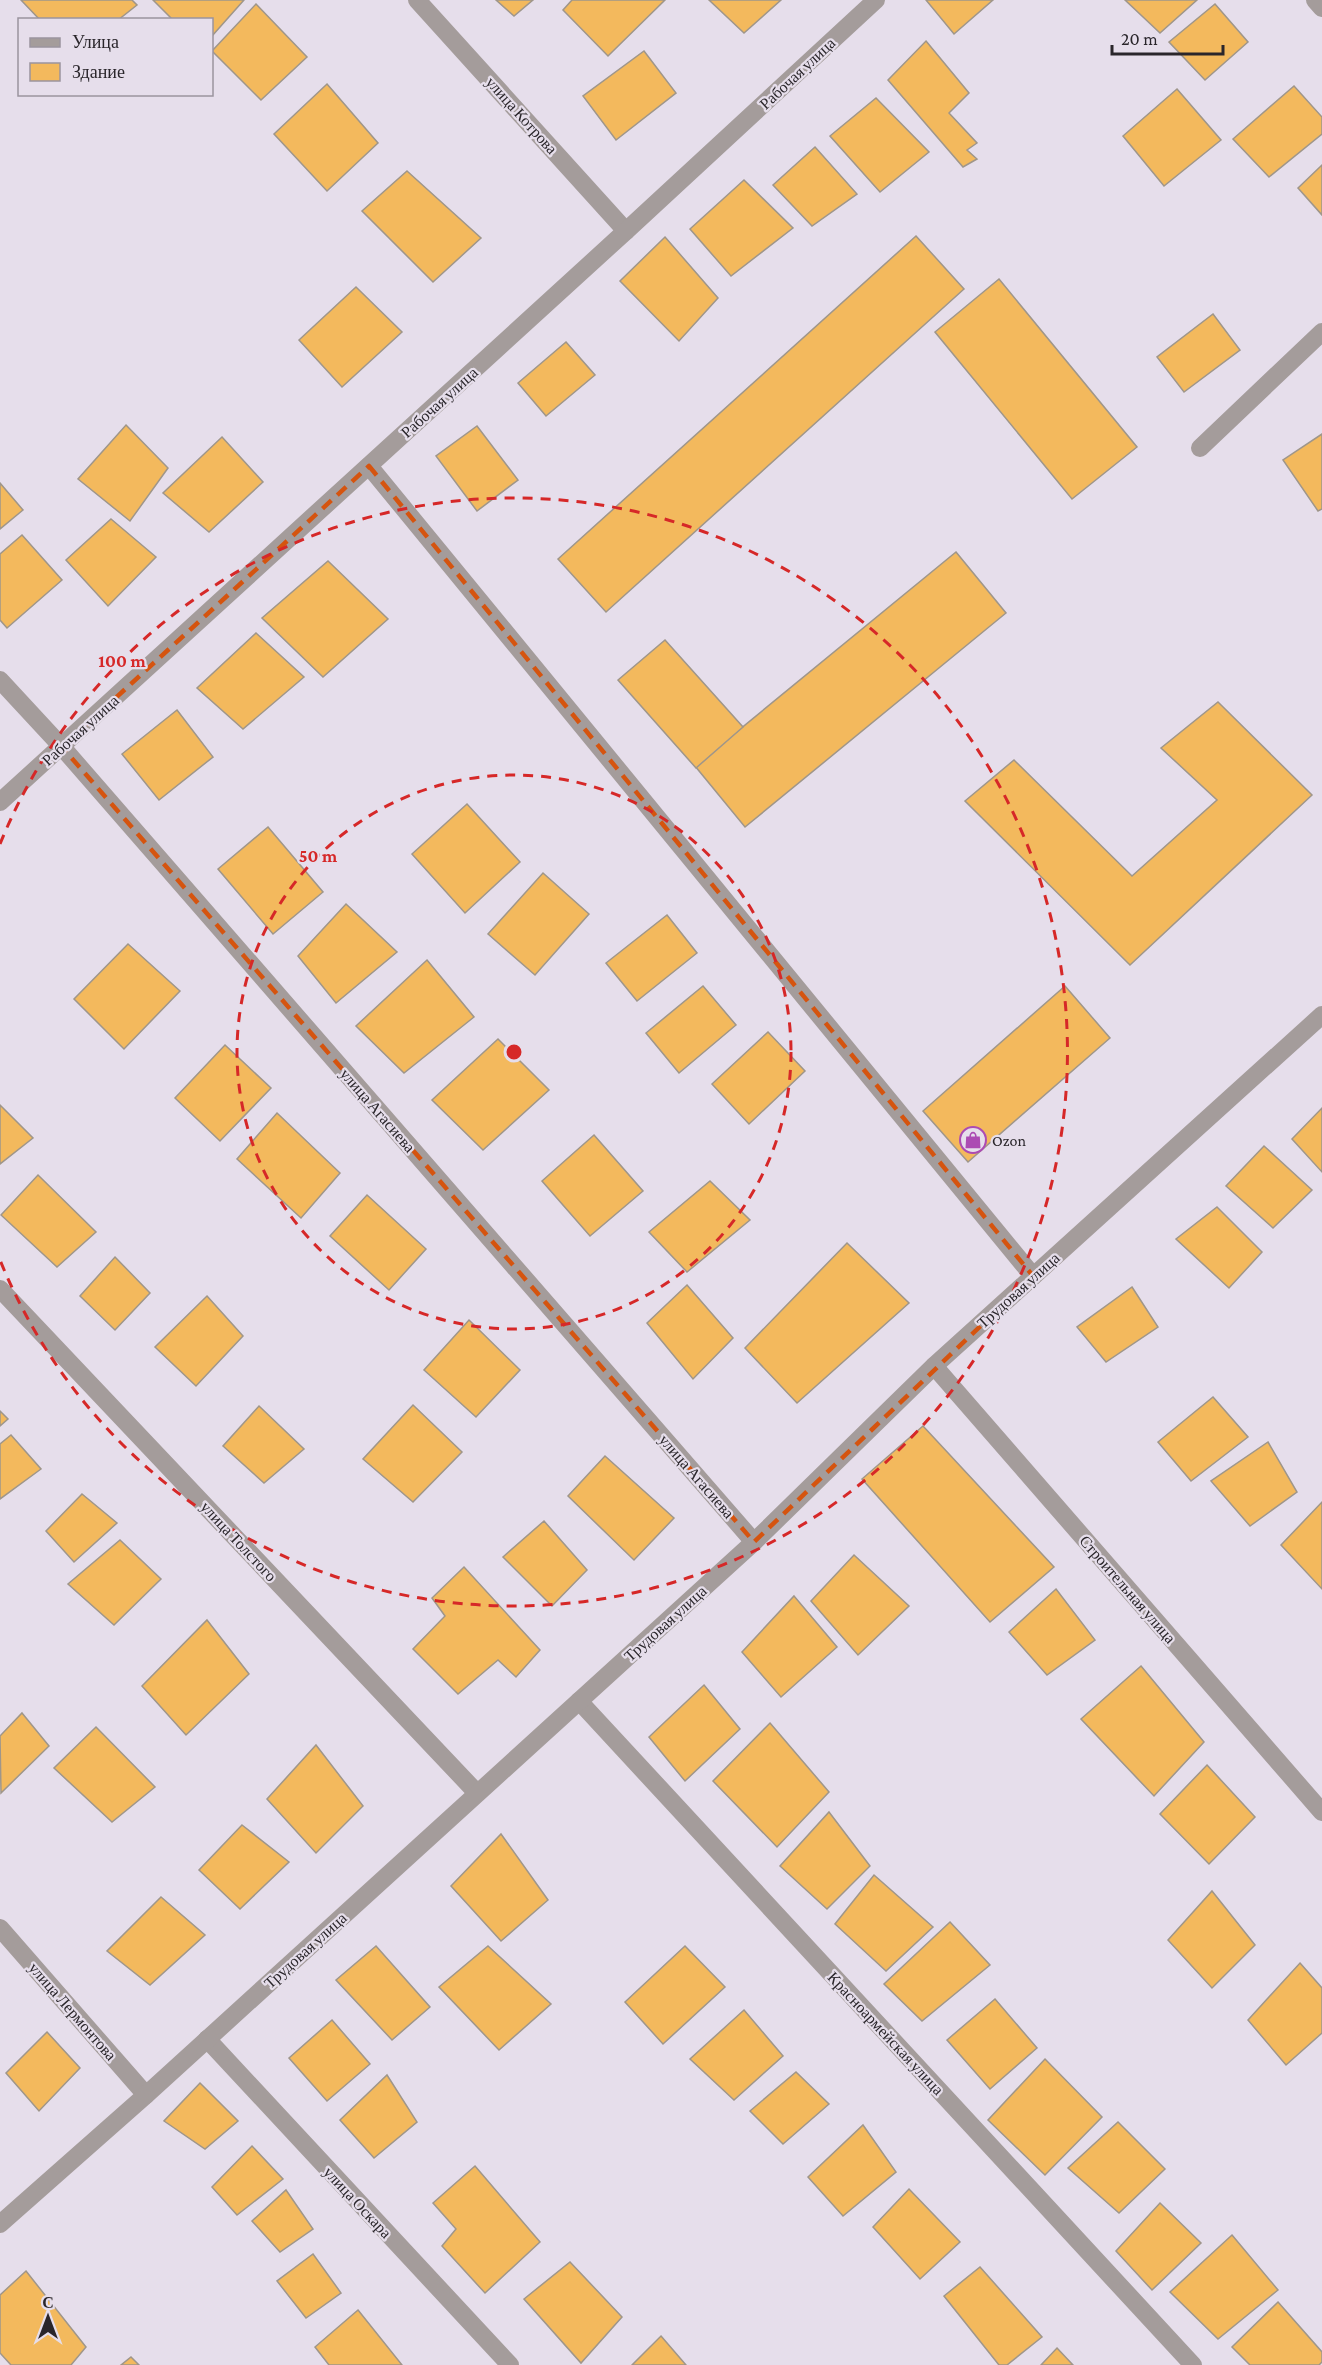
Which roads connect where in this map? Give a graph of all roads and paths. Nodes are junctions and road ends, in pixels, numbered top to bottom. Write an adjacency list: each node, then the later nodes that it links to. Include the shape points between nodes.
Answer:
1 (417, 0): 5 (street, улица Котрова)
2 (876, 0): 5 (street, Рабочая улица)
3 (1315, 0): 4 (street)
4 (1322, 8)
5 (626, 231): 8 (street, Рабочая улица)
6 (1322, 332): 7 (street)
7 (1200, 448)
8 (369, 466): 10 (street, Рабочая улица); 13 (street)
9 (0, 680): 10 (street, улица Агасиева)
10 (62, 747): 11 (street, Рабочая улица); 16 (street, улица Агасиева)
11 (0, 802)
12 (1322, 1015): 13 (street, Трудовая улица)
13 (1033, 1276): 15 (street, Трудовая улица)
14 (0, 1288): 18 (street, улица Толстого)
15 (934, 1366): 16 (street, Трудовая улица); 19 (street, Строительная улица)
16 (754, 1542): 17 (street, Трудовая улица)
17 (579, 1701): 18 (street, Трудовая улица); 25 (street, Красноармейская улица)
18 (477, 1793): 21 (street, Трудовая улица)
19 (1322, 1812)
20 (0, 1928): 22 (street, улица Лермонтова)
21 (207, 2039): 22 (street, Трудовая улица); 24 (street, улица Оскара)
22 (146, 2095): 23 (street, Трудовая улица)
23 (0, 2224)
24 (510, 2365)
25 (1193, 2365)

